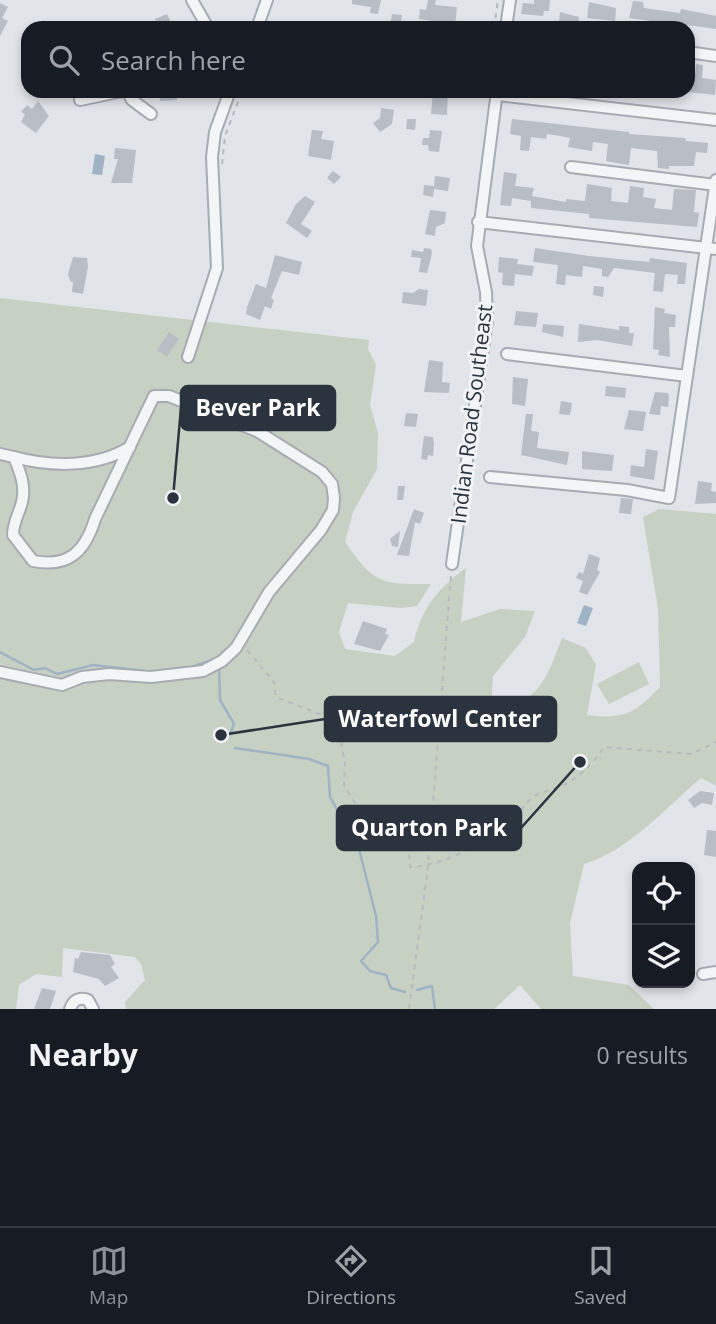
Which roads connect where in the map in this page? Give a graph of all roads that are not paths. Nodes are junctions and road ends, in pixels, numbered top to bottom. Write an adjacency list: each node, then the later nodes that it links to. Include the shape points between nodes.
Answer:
1 (192, 0): 4 (street)
2 (267, 0): 5 (street)
3 (510, 0): 6 (street)
4 (204, 21)
5 (260, 21)
6 (507, 21)
7 (695, 53): 8 (street)
8 (716, 56)
9 (90, 98): 15 (street)
10 (130, 98): 17 (street)
11 (220, 98): 16 (street)
12 (227, 98): 16 (street)
13 (496, 98): 21 (street, Indian Road Southeast)
14 (538, 98): 18 (street)
15 (80, 100)
16 (222, 109): 24 (street, via 212,157 217,268)
17 (151, 114)
18 (716, 120)
19 (571, 167): 20 (street)
20 (716, 183): 22 (street)
21 (478, 222): 22 (street); 30 (street, Indian Road Southeast, via 487,321)
22 (711, 248): 25 (street)
23 (507, 354): 25 (street)
24 (188, 357)
25 (687, 376): 29 (street, via 669,498)
26 (130, 447): 28 (street, via 103,458 57,466); 28 (street, via 80,553 47,564 33,561 13,535 24,486); 31 (street, via 154,396 169,396 257,431 309,462 332,484 332,510 321,530 268,592 222,662 180,676 108,674 62,685)
27 (0, 454): 28 (street)
28 (14, 457)
29 (490, 477)
30 (452, 564)
31 (0, 672)
32 (716, 972): 33 (street)
33 (703, 974)
34 (70, 1009): 35 (street, via 80,999 88,1000)
35 (93, 1009)

